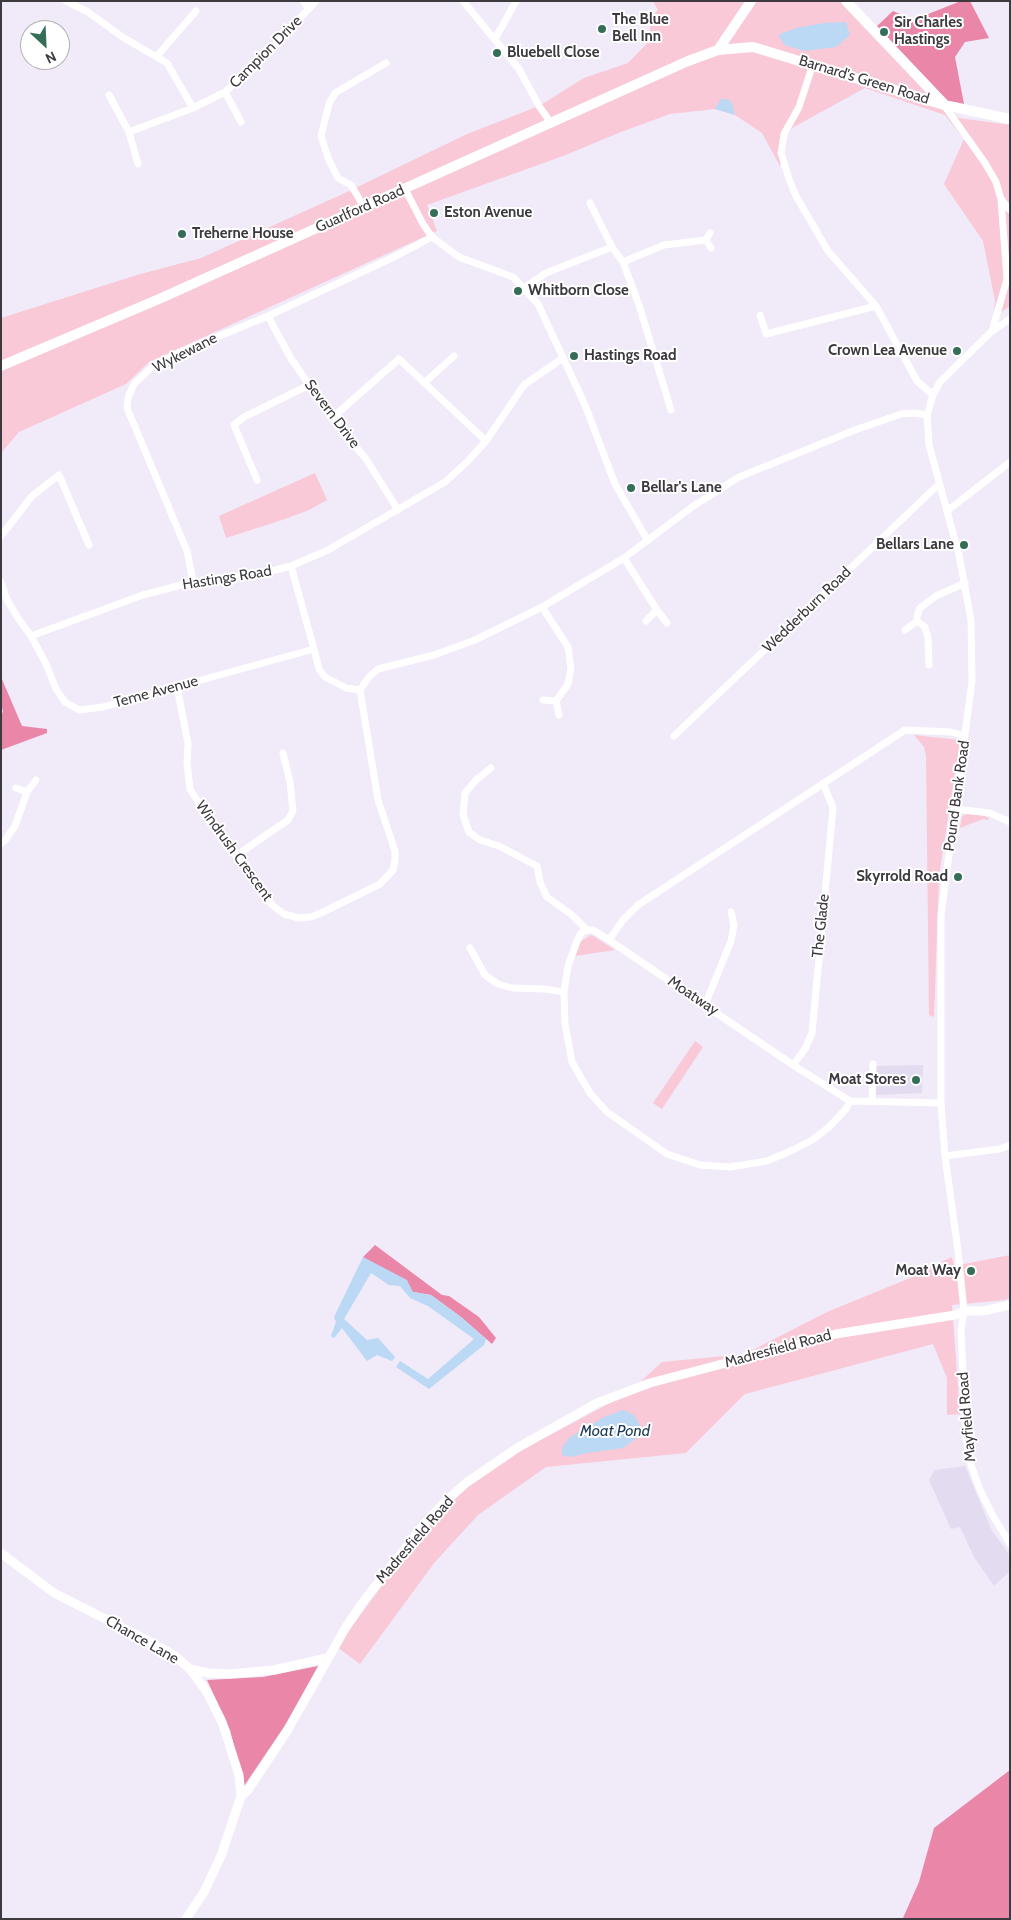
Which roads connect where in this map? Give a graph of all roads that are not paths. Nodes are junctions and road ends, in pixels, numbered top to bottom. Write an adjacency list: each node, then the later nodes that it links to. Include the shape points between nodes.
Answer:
1 (66, 1): 12 (street)
2 (303, 1): 8 (street)
3 (316, 1): 8 (street, Campion Drive)
4 (464, 1): 10 (street)
5 (516, 1): 10 (street)
6 (751, 1): 11 (main road)
7 (846, 1): 17 (main road)
8 (309, 9): 15 (street, Campion Drive)
9 (196, 11): 12 (street)
10 (494, 39): 21 (street, via 519,68)
11 (718, 50): 14 (main road, Barnard's Green Road, via 753,47); 21 (main road, Guarlford Road)
12 (157, 56): 18 (street, via 167,63)
13 (386, 63): 27 (street, via 335,94 329,104 321,136 338,178 351,185)
14 (813, 64): 17 (main road, Barnard's Green Road); 34 (street, via 799,107 784,134 781,154 796,196 828,251)
15 (225, 92): 18 (street, Campion Drive); 20 (street)
16 (109, 95): 22 (street)
17 (944, 105): 19 (main road, Barnard's Green Road); 25 (street, via 985,162)
18 (193, 108): 22 (street, Campion Drive)
19 (1010, 119)
20 (240, 122)
21 (550, 123): 24 (main road, Guarlford Road)
22 (129, 132): 23 (street)
23 (138, 164)
24 (405, 188): 27 (main road, Guarlford Road); 29 (street)
25 (1001, 199): 28 (street); 38 (street, via 1008,279)
26 (590, 203): 30 (street)
27 (364, 207): 41 (main road, Guarlford Road)
28 (1010, 210)
29 (432, 237): 33 (street, via 459,257 513,277); 36 (street, Wykewane)
30 (612, 247): 32 (street); 33 (street, via 546,273)
31 (711, 248): 32 (street, via 708,236 664,245)
32 (623, 262): 45 (street)
33 (524, 288): 40 (street, via 538,304)
34 (876, 306): 35 (street, via 766,334); 44 (street, via 917,381)
35 (760, 315)
36 (268, 316): 43 (street, Severn Drive); 60 (street, Wykewane, via 151,368 134,384 128,398 127,408 187,551)
37 (1010, 319): 38 (street, Pound Bank Road)
38 (992, 332): 44 (street, Pound Bank Road, via 940,382)
39 (454, 356): 42 (street)
40 (563, 358): 48 (street, Hastings Road, via 524,385); 55 (street, via 615,484)
41 (2, 368)
42 (424, 383): 47 (street, via 399,360); 48 (street)
43 (309, 385): 47 (street, Severn Drive); 50 (street, via 234,425)
44 (933, 395): 46 (street, Pound Bank Road)
45 (671, 410)
46 (927, 415): 51 (street, Pound Bank Road, via 929,445); 55 (street, via 901,414 739,477)
47 (332, 418): 52 (street, Severn Drive, via 366,459)
48 (486, 441): 52 (street, Hastings Road, via 445,482)
49 (1010, 462): 53 (street)
50 (257, 480)
51 (939, 484): 53 (street, Pound Bank Road); 76 (street, Wedderburn Road)
52 (398, 510): 58 (street, Hastings Road, via 328,550)
53 (947, 511): 61 (street, Pound Bank Road)
54 (1, 536): 56 (street, via 32,496 58,475)
55 (648, 541): 57 (street)
56 (89, 545)
57 (624, 558): 62 (street); 63 (street)
58 (291, 566): 60 (street, Hastings Road, via 258,574); 69 (street)
59 (1, 582): 68 (street, Teme Avenue, via 11,606)
60 (193, 582): 68 (street, Hastings Road, via 143,595)
61 (965, 583): 65 (street, via 936,596 920,608); 77 (street, Pound Bank Road, via 971,620 972,681)
62 (542, 607): 72 (street, via 475,640 434,655 378,669); 74 (street, via 568,647 571,668 568,684)
63 (657, 610): 64 (street); 66 (street)
64 (646, 621)
65 (917, 621): 67 (street); 70 (street, via 925,627)
66 (667, 623)
67 (905, 630)
68 (31, 636): 71 (street, Teme Avenue, via 56,689 65,702 79,710 103,707)
69 (314, 649): 71 (street, Teme Avenue); 72 (street, via 319,669 325,677 346,688)
70 (929, 665)
71 (178, 687): 87 (street, Windrush Crescent, via 188,743 190,789)
72 (360, 690): 87 (street, Windrush Crescent, via 378,800 395,851 393,870 380,884 311,917 299,918 284,914 272,905)
73 (544, 700): 74 (street)
74 (556, 701): 75 (street)
75 (559, 715)
76 (674, 736)
77 (965, 736): 81 (street, via 951,732 904,730); 84 (street, Pound Bank Road)
78 (283, 753): 87 (street, via 293,811 288,820)
79 (491, 768): 89 (street, Moatway, via 465,793 463,815 469,832 537,866 546,897)
80 (36, 780): 83 (street)
81 (823, 784): 90 (street, via 638,906); 95 (street, The Glade, via 833,808 812,1033)
82 (16, 788): 83 (street)
83 (27, 792): 86 (street, via 15,826)
84 (954, 809): 85 (street, via 990,813); 98 (street, Pound Bank Road, via 942,915)
85 (1010, 822)
86 (1, 844)
87 (237, 855)
88 (732, 912): 93 (street, via 732,941)
89 (587, 930): 90 (street, Moatway); 92 (street, via 577,940)
90 (609, 940): 93 (street, Moatway)
91 (470, 948): 92 (street, via 484,975 498,984)
92 (564, 992): 96 (street, via 565,1024 572,1062 590,1093 625,1127 674,1157 700,1166 730,1168 767,1161 812,1140 828,1128)
93 (706, 1005): 95 (street, Moatway)
94 (873, 1064): 97 (street)
95 (793, 1065): 96 (street, Moatway)
96 (850, 1101): 97 (street)
97 (872, 1101): 98 (street)
98 (941, 1102): 100 (street, Pound Bank Road)
99 (1010, 1144): 100 (street, via 1000,1149)
100 (945, 1156): 102 (street, Pound Bank Road)
101 (1010, 1305): 102 (street, Madresfield Road)
102 (964, 1311): 103 (street, Mayfield Road, via 961,1338 966,1439 971,1465 992,1514); 105 (street, Madresfield Road, via 836,1334 650,1383 597,1403 517,1448 466,1483 444,1503 363,1602)
103 (1010, 1544)
104 (1, 1553): 106 (street, Chance Lane, via 54,1593 149,1641 175,1656)
105 (327, 1658): 106 (street, via 274,1670 230,1674); 107 (street, Madresfield Road, via 287,1731)
106 (190, 1670): 107 (street, Chance Lane, via 207,1692 222,1722 239,1775)
107 (241, 1796): 108 (street, Madresfield Road, via 221,1856 204,1892)
108 (186, 1919)

